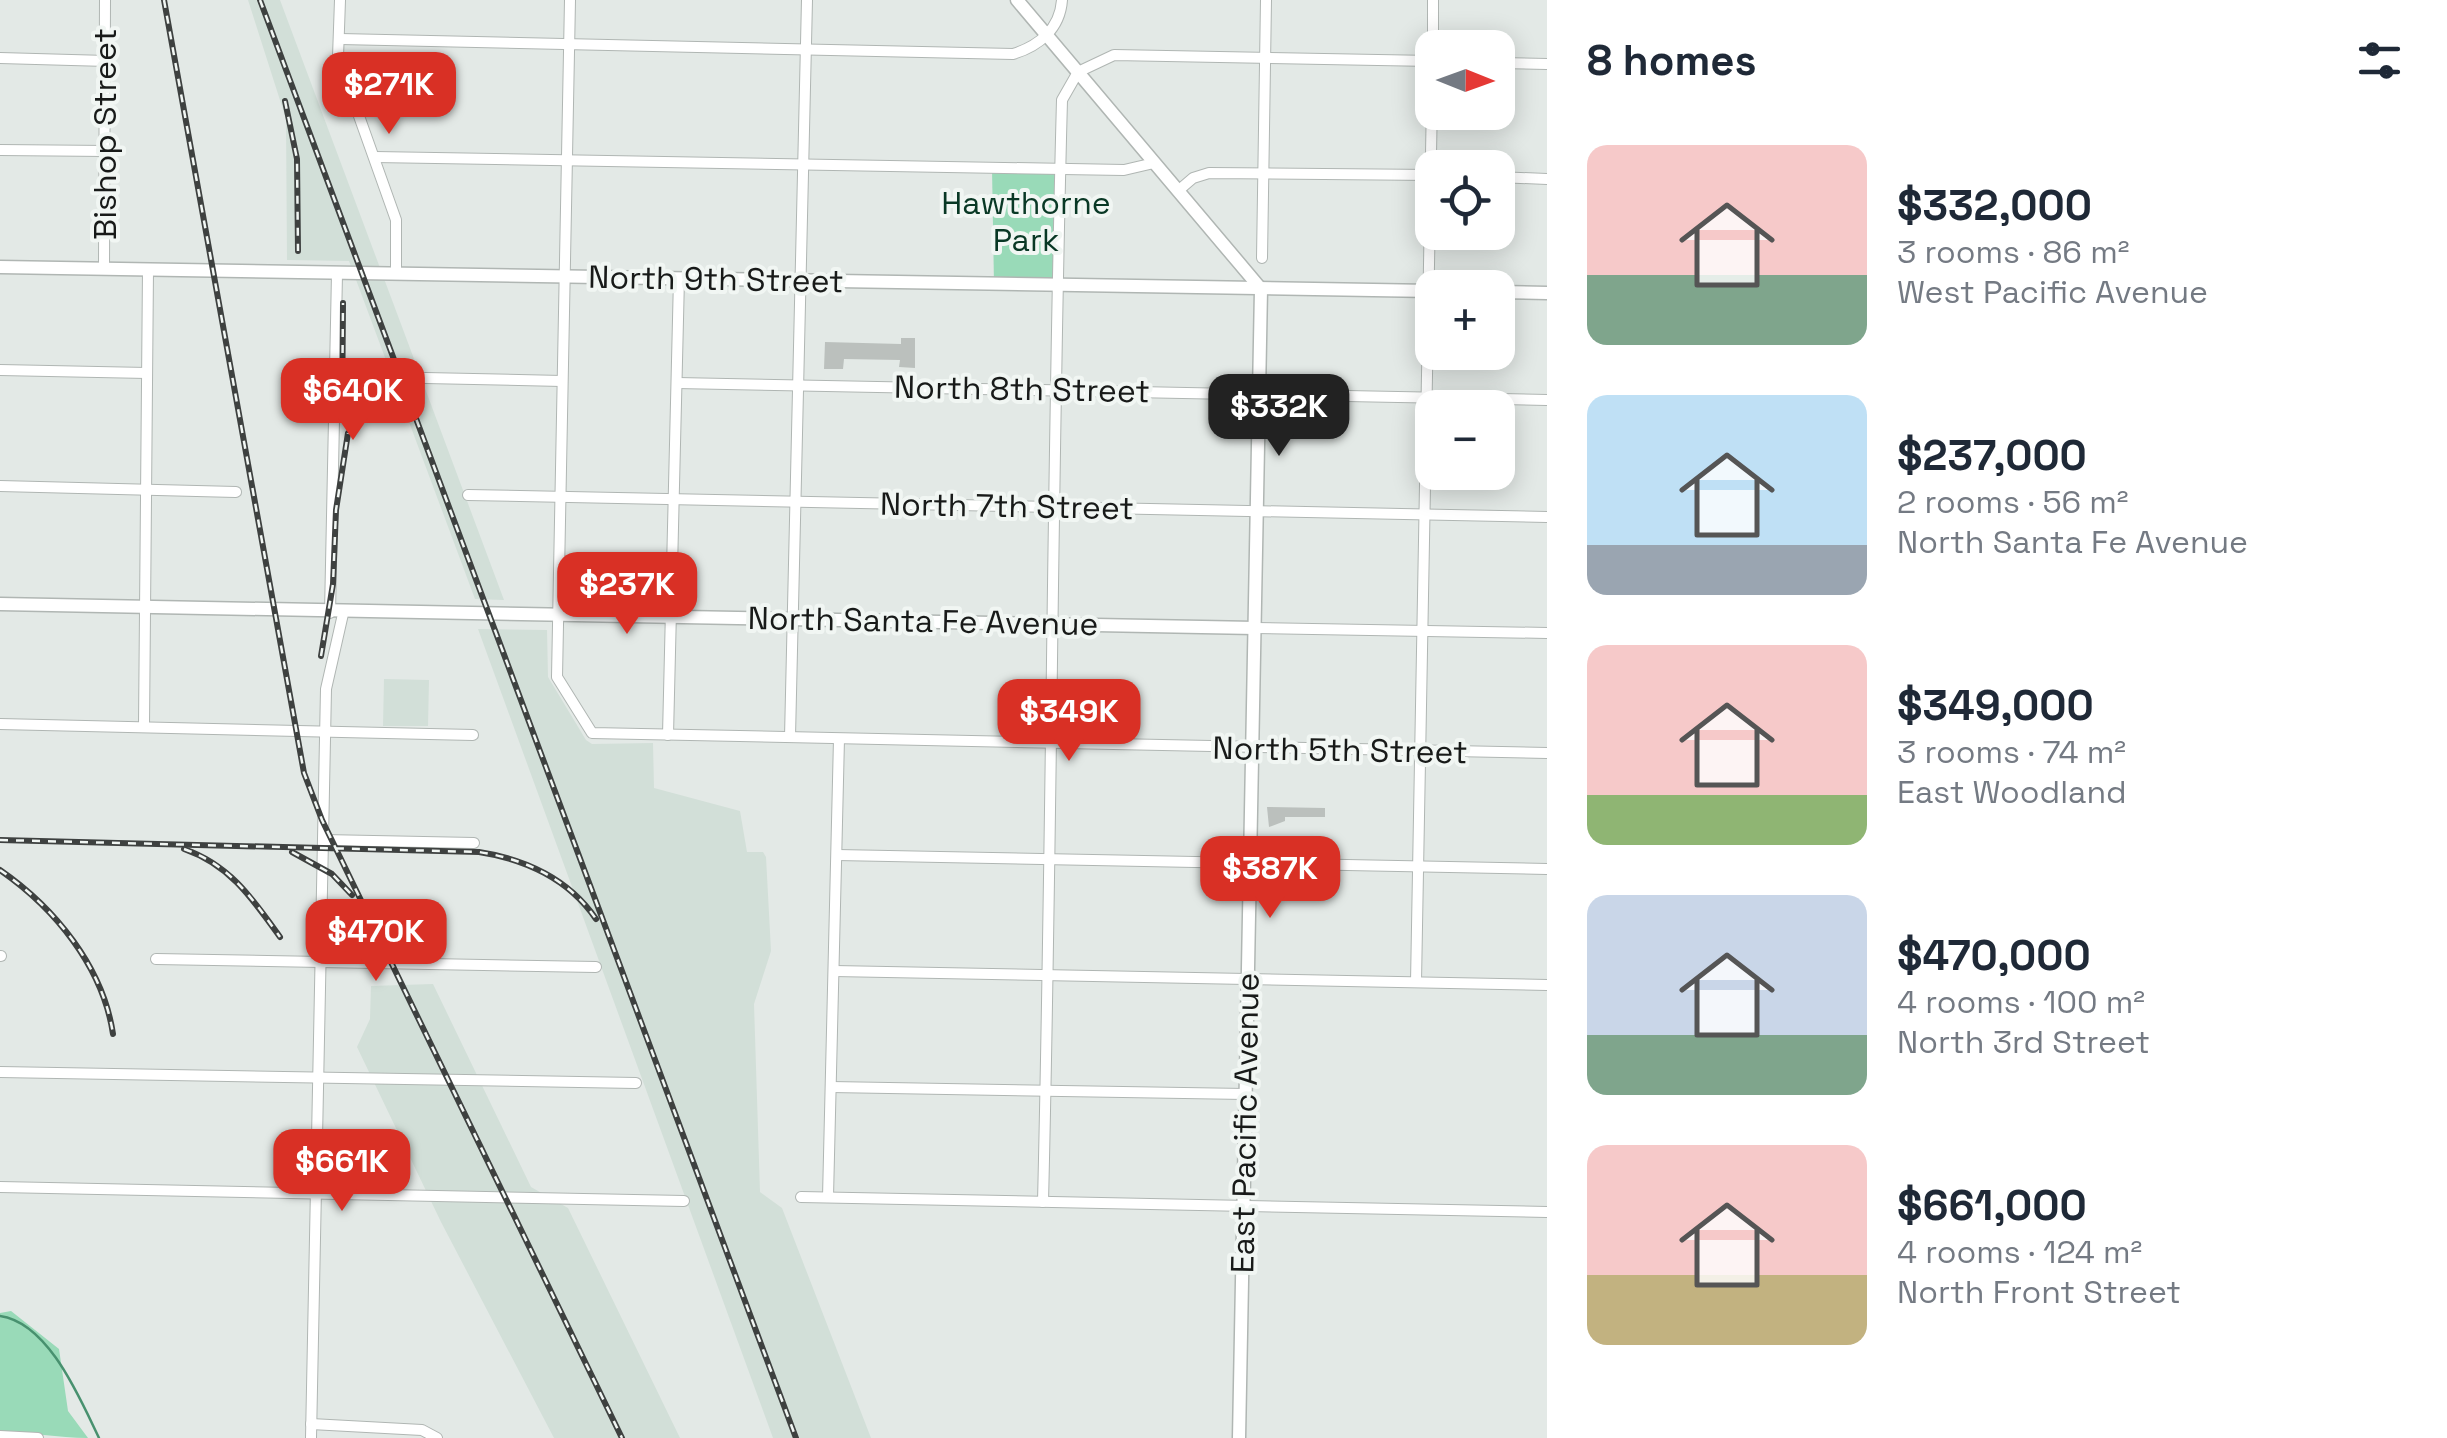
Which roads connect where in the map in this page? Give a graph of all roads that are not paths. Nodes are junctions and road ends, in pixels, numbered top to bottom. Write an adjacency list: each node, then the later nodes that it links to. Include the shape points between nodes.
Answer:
1 (105, 0): 17 (street, Bishop Street)
2 (340, 0): 11 (street)
3 (570, 0): 12 (street)
4 (807, 0): 13 (street)
5 (1017, 0): 10 (main road)
6 (1062, 0): 10 (street)
7 (1266, 0): 15 (street)
8 (1433, 0): 9 (street)
9 (1433, 30)
10 (1047, 36): 13 (street, via 1013,54); 20 (main road)
11 (340, 39): 12 (street); 23 (street, via 338,57)
12 (570, 44): 13 (street); 24 (street)
13 (806, 49): 26 (street)
14 (0, 58): 17 (street)
15 (1265, 58): 16 (street); 20 (street, via 1114,55); 28 (street)
16 (1415, 61)
17 (107, 62): 22 (street, Bishop Street)
18 (1515, 63): 19 (street)
19 (1547, 64)
20 (1078, 72): 25 (main road); 27 (street, via 1062,100)
21 (0, 150): 22 (street)
22 (108, 151): 35 (street, Bishop Street)
23 (374, 157): 24 (street); 37 (street, via 396,220)
24 (567, 160): 26 (street); 39 (street)
25 (1154, 163): 27 (street, via 1124,170); 32 (main road)
26 (804, 165): 27 (street); 41 (street)
27 (1060, 169): 42 (street)
28 (1263, 172): 29 (street); 32 (street, via 1209,173); 33 (street)
29 (1415, 176)
30 (1515, 177): 31 (street)
31 (1547, 178)
32 (1179, 190): 43 (main road)
33 (1262, 258)
34 (0, 267): 35 (main road, North 9th Street)
35 (104, 269): 36 (main road, North 9th Street)
36 (148, 270): 38 (main road, North 9th Street); 48 (street)
37 (396, 273): 38 (main road, North 9th Street); 39 (main road, North 9th Street)
38 (337, 274): 72 (street)
39 (564, 277): 40 (main road, North 9th Street); 50 (street)
40 (679, 278): 41 (main road, North 9th Street); 51 (street)
41 (801, 280): 42 (main road, North 9th Street); 52 (street)
42 (1056, 287): 43 (main road, North 9th Street); 53 (street)
43 (1261, 289): 44 (main road, North 9th Street); 54 (main road, East Pacific Avenue)
44 (1415, 291)
45 (1515, 293): 46 (main road)
46 (1547, 294)
47 (0, 370): 48 (street)
48 (147, 373): 59 (street)
49 (425, 378): 50 (street)
50 (562, 381): 63 (street)
51 (677, 384): 52 (street, North 8th Street); 64 (street)
52 (798, 386): 53 (street, North 8th Street); 65 (street)
53 (1054, 390): 54 (street, North 8th Street); 66 (street)
54 (1259, 393): 55 (street, North 8th Street); 67 (main road, East Pacific Avenue)
55 (1415, 396)
56 (1515, 399): 57 (street, North 8th Street)
57 (1547, 400)
58 (0, 486): 59 (street)
59 (148, 489): 61 (street); 71 (street)
60 (1426, 490): 68 (street)
61 (236, 492)
62 (468, 495): 63 (street, North 7th Street)
63 (559, 497): 64 (street, North 7th Street); 73 (street)
64 (674, 499): 65 (street, North 7th Street); 74 (street)
65 (796, 502): 66 (street, North 7th Street); 75 (street)
66 (1052, 507): 67 (street, North 7th Street); 76 (street)
67 (1257, 511): 68 (street, North 7th Street); 77 (main road, East Pacific Avenue)
68 (1426, 514): 69 (street, North 7th Street); 78 (street)
69 (1547, 517)
70 (0, 604): 71 (main road, North Santa Fe Avenue)
71 (147, 608): 72 (main road, North Santa Fe Avenue); 81 (street)
72 (337, 613): 73 (main road, North Santa Fe Avenue); 82 (street)
73 (557, 614): 74 (main road, North Santa Fe Avenue); 84 (street, North 5th Street, via 558,682 592,733)
74 (672, 616): 75 (main road, North Santa Fe Avenue); 84 (street)
75 (793, 619): 76 (main road, North Santa Fe Avenue); 85 (street)
76 (1051, 622): 77 (main road, North Santa Fe Avenue); 87 (street)
77 (1255, 628): 78 (street, North Santa Fe Avenue); 88 (main road, East Pacific Avenue)
78 (1424, 631): 79 (street, North Santa Fe Avenue); 89 (street)
79 (1547, 633)
80 (0, 724): 81 (street)
81 (144, 726): 82 (street)
82 (325, 731): 83 (street); 91 (street)
83 (473, 735)
84 (668, 735): 85 (street, North 5th Street)
85 (790, 738): 86 (street, North 5th Street)
86 (840, 739): 87 (street, North 5th Street); 93 (street)
87 (1051, 744): 88 (street, North 5th Street); 94 (street)
88 (1252, 750): 89 (street, North 5th Street); 95 (main road, East Pacific Avenue)
89 (1421, 750): 90 (street, North 5th Street); 96 (street)
90 (1547, 753)
91 (323, 840): 92 (street); 99 (street)
92 (474, 843)
93 (837, 855): 94 (street); 101 (street)
94 (1051, 858): 95 (street); 102 (street)
95 (1250, 863): 96 (street); 103 (main road, East Pacific Avenue)
96 (1419, 866): 97 (street); 104 (street)
97 (1547, 869)
98 (156, 959): 99 (street)
99 (320, 963): 100 (street); 107 (street)
100 (596, 967)
101 (834, 971): 102 (street); 109 (street)
102 (1048, 975): 103 (street); 110 (street)
103 (1247, 979): 104 (street); 111 (main road, East Pacific Avenue)
104 (1416, 982): 105 (street)
105 (1547, 985)
106 (0, 1072): 107 (street)
107 (318, 1079): 108 (street); 113 (street)
108 (636, 1084)
109 (831, 1086): 110 (street); 115 (street)
110 (1046, 1090): 111 (street); 117 (street)
111 (1245, 1094): 118 (main road, East Pacific Avenue)
112 (0, 1188): 113 (street)
113 (314, 1193): 116 (street); 120 (street)
114 (801, 1197): 115 (street)
115 (828, 1197): 117 (street)
116 (684, 1201)
117 (1043, 1202): 118 (street)
118 (1242, 1204): 119 (street); 125 (main road, East Pacific Avenue)
119 (1547, 1212)
120 (311, 1424): 123 (street); 124 (street, via 422,1430)
121 (0, 1436): 122 (street)
122 (38, 1438)
123 (310, 1438)
124 (436, 1438)
125 (1239, 1438)

